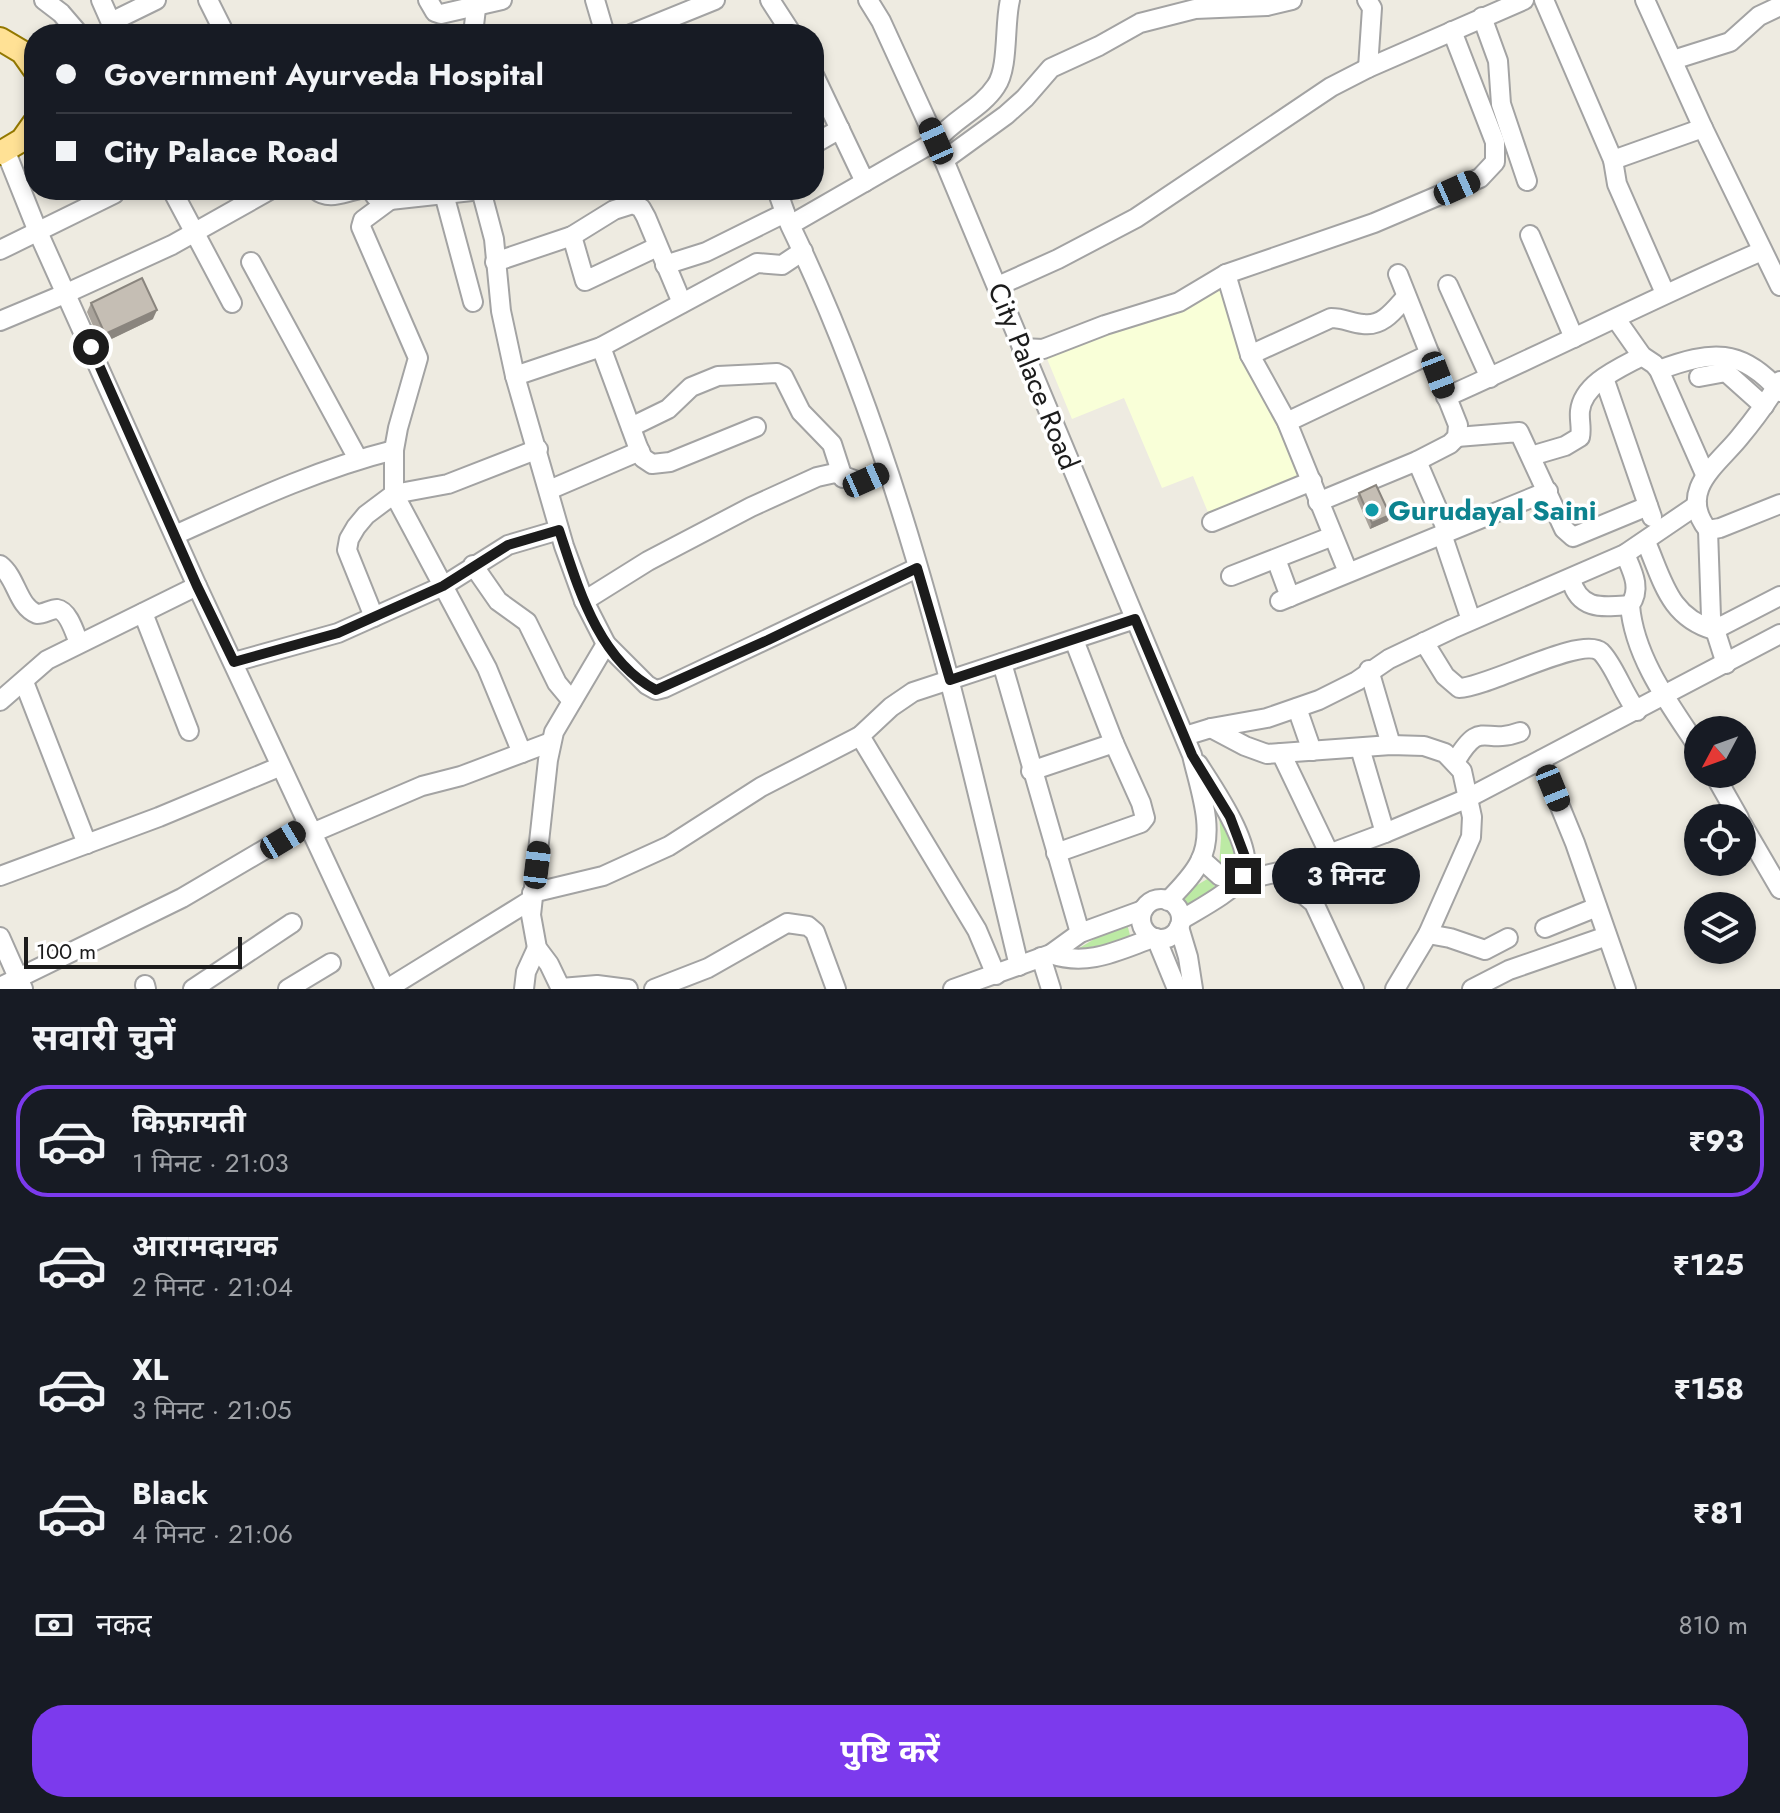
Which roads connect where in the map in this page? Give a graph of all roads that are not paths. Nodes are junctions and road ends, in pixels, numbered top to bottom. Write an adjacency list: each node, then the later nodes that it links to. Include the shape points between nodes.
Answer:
1 (44, 0): 22 (street)
2 (156, 0): 19 (street)
3 (208, 0): 23 (street)
4 (428, 0): 17 (street, via 441,14)
5 (502, 0): 17 (street)
6 (595, 0): 25 (street)
7 (715, 0): 26 (street)
8 (770, 0): 27 (street)
9 (868, 0): 21 (street, City Palace Road)
10 (877, 0): 21 (street)
11 (1010, 0): 38 (street, via 996,87)
12 (1292, 0): 40 (street, via 1195,9 1140,23 1051,68 1006,115)
13 (1524, 0): 20 (street)
14 (1544, 0): 41 (street)
15 (1645, 0): 31 (street)
16 (1369, 1): 32 (street)
17 (476, 4): 24 (street)
18 (1780, 6): 31 (street, via 1759,16 1730,42)
19 (105, 12)
20 (1482, 17): 28 (street); 42 (street, via 1498,61 1501,104)
21 (881, 21): 38 (street, City Palace Road)
22 (70, 24)
23 (220, 24)
24 (474, 24)
25 (602, 24)
26 (656, 24)
27 (786, 24)
28 (1452, 31): 32 (street); 65 (street, via 1495,142 1495,162 1489,171 1391,217)
29 (0, 39): 30 (main road)
30 (24, 55)
31 (1673, 60): 34 (street)
32 (1368, 68): 68 (street, via 1331,87 1136,218)
33 (824, 96): 35 (street)
34 (1703, 128): 41 (street); 61 (street)
35 (840, 129): 37 (street); 43 (street)
36 (24, 137): 39 (main road)
37 (824, 138)
38 (936, 141): 40 (street, City Palace Road); 43 (street)
39 (3, 152): 54 (street)
40 (944, 160): 68 (street, City Palace Road)
41 (1613, 160): 71 (street, via 1617,184)
42 (1527, 181)
43 (865, 182): 53 (street)
44 (85, 200): 54 (street)
45 (177, 200): 55 (street)
46 (233, 200): 52 (street)
47 (252, 200): 52 (street)
48 (390, 200): 97 (street, via 361,227 418,358)
49 (446, 200): 73 (street)
50 (484, 200): 63 (street)
51 (780, 200): 53 (street)
52 (237, 208): 55 (street)
53 (787, 219): 60 (street); 64 (street)
54 (38, 232): 59 (street); 70 (street)
55 (194, 233): 70 (street); 74 (street)
56 (1530, 235): 78 (street)
57 (572, 236): 58 (street, via 633,204 641,208); 58 (street, via 585,281); 63 (street)
58 (657, 247): 64 (street)
59 (0, 250)
60 (803, 251): 75 (street, via 782,265 757,263); 102 (street, via 847,354)
61 (1762, 251): 69 (street); 71 (street)
62 (251, 262): 100 (street)
63 (495, 262): 85 (street)
64 (665, 265): 75 (street)
65 (1226, 274): 80 (street, via 1179,302 1043,349); 82 (street)
66 (1398, 274): 72 (street)
67 (1448, 285): 87 (street)
68 (998, 286): 80 (street, City Palace Road)
69 (1780, 286)
70 (67, 293): 77 (street); 118 (street)
71 (1665, 293): 76 (street)
72 (1406, 297): 81 (street); 82 (street, via 1376,324 1331,318)
73 (473, 302)
74 (232, 303)
75 (682, 303): 79 (street)
76 (1616, 319): 78 (street); 83 (street)
77 (0, 321)
78 (1574, 338): 87 (street)
79 (601, 347): 85 (street); 93 (street)
80 (1022, 348): 136 (street, City Palace Road)
81 (1430, 354): 90 (street); 92 (street)
82 (1250, 355): 92 (street)
83 (1642, 356): 84 (street); 88 (street)
84 (1659, 370): 89 (street, via 1696,359 1735,358); 103 (street)
85 (515, 376): 96 (street)
86 (1699, 377): 91 (street, via 1726,372)
87 (1490, 378): 90 (street)
88 (1604, 378): 99 (street, via 1583,401 1580,437); 112 (street)
89 (1779, 387): 91 (street)
90 (1446, 397): 95 (street, via 1458,425)
91 (1764, 406): 103 (street)
92 (1287, 422): 105 (street)
93 (631, 427): 98 (street); 104 (street, via 668,409 691,387 718,376 777,373 801,412 832,444)
94 (756, 427): 98 (street, via 662,464 652,464)
95 (1457, 437): 99 (street, via 1519,432); 101 (street)
96 (538, 449): 106 (street); 108 (street, via 448,484)
97 (394, 450): 100 (street); 108 (street)
98 (640, 451): 106 (street)
99 (1531, 456): 107 (street)
100 (358, 459): 118 (street)
101 (1417, 461): 109 (street); 117 (street)
102 (886, 471): 104 (street, via 860,482); 125 (street)
103 (1705, 474): 111 (street)
104 (843, 478): 132 (street, via 826,474 781,493 648,561)
105 (1312, 481): 109 (street); 113 (street)
106 (549, 490): 115 (street)
107 (1548, 491): 112 (street, via 1564,529 1573,537); 117 (street)
108 (394, 494): 130 (street); 135 (street, via 366,515 347,550)
109 (1318, 502): 119 (street)
110 (1780, 504): 116 (street)
111 (1697, 505): 114 (street); 116 (street)
112 (1648, 506): 114 (street)
113 (1212, 522)
114 (1661, 529): 120 (street)
115 (559, 530): 124 (street, via 508,545); 132 (street)
116 (1708, 530): 138 (street)
117 (1445, 532): 126 (street); 137 (street)
118 (175, 535): 129 (street)
119 (1333, 536): 122 (street); 126 (street)
120 (1646, 542): 121 (street); 138 (street, via 1679,611 1696,625)
121 (1625, 554): 128 (street); 133 (street, via 1636,588)
122 (1276, 559): 126 (street, via 1285,599); 127 (street)
123 (0, 565): 142 (street, via 30,611 61,610)
124 (473, 565): 130 (street); 152 (street, via 498,601 527,622 557,683)
125 (917, 568): 143 (street, via 656,690); 148 (street)
126 (1348, 572)
127 (1231, 576)
128 (1571, 579): 133 (street, via 1584,602); 137 (street)
129 (197, 586): 134 (street); 144 (street)
130 (443, 586): 135 (street); 166 (street, via 487,668)
131 (1780, 596): 138 (street)
132 (584, 601): 143 (street)
133 (1630, 605): 150 (street, via 1640,644)
134 (143, 613): 142 (street); 157 (street)
135 (374, 617): 144 (street, via 338,633)
136 (1135, 619): 140 (street); 160 (street, City Palace Road)
137 (1471, 620): 141 (street)
138 (1714, 630): 146 (street)
139 (1779, 637): 146 (street)
140 (1074, 640): 145 (street); 162 (street)
141 (1424, 642): 147 (street); 154 (street, via 1459,688 1591,647 1607,660)
142 (79, 643): 149 (street, via 47,660)
143 (606, 644): 152 (street)
144 (234, 662): 171 (street)
145 (1002, 663): 148 (street); 172 (street)
146 (1726, 664): 150 (street)
147 (1369, 670): 153 (street, via 1357,681); 163 (street)
148 (950, 680): 159 (street, via 903,697); 201 (street)
149 (24, 682): 151 (street); 176 (street)
150 (1665, 696): 154 (street); 155 (street)
151 (0, 701)
152 (572, 701): 161 (street)
153 (1297, 708): 156 (street); 165 (street)
154 (1637, 711): 169 (street)
155 (1684, 725)
156 (1211, 728): 160 (street); 167 (street, via 1257,752)
157 (189, 731)
158 (1520, 732): 170 (street, via 1506,737 1476,735)
159 (860, 736): 185 (street, via 761,787 657,853); 203 (street, via 977,930)
160 (1185, 736): 168 (street, City Palace Road)
161 (551, 742): 166 (street); 185 (street)
162 (1114, 743): 172 (street); 178 (street, via 1145,818)
163 (1391, 745): 164 (street); 170 (street, via 1434,748)
164 (1360, 748): 165 (street); 175 (street)
165 (1312, 751): 167 (street)
166 (522, 753): 174 (street)
167 (1281, 753): 179 (street)
168 (1192, 755): 180 (street, City Palace Road, via 1206,833); 183 (street, City Palace Road, via 1230,817 1244,852 1247,870)
169 (1541, 760): 173 (street); 187 (street)
170 (1455, 762): 173 (street)
171 (279, 767): 174 (street); 176 (street)
172 (1031, 771): 178 (street)
173 (1468, 798): 175 (street); 193 (street, via 1471,837)
174 (310, 828): 204 (street); 210 (street)
175 (1385, 833): 179 (street)
176 (87, 844): 182 (street)
177 (1756, 848): 184 (street)
178 (1056, 853): 192 (street)
179 (1329, 853): 181 (street)
180 (1201, 859): 183 (street, via 1220,876); 186 (street)
181 (1283, 871): 183 (street); 207 (street, via 1314,903)
182 (0, 876)
183 (1240, 881): 190 (street)
184 (1780, 889)
185 (531, 897): 198 (street); 210 (street)
186 (1168, 901): 188 (street, via 1153,901); 190 (street, via 1179,912)
187 (1597, 907): 191 (street); 194 (street)
188 (1143, 910): 192 (street); 196 (street, via 1141,924)
189 (292, 923): 208 (street)
190 (1180, 924): 196 (street, via 1168,938); 218 (street)
191 (1545, 928)
192 (1080, 933): 199 (street)
193 (1428, 934): 197 (street, via 1485,950); 202 (street)
194 (1607, 936): 221 (street, via 1509,970); 222 (street)
195 (0, 937): 204 (street)
196 (1155, 938): 199 (street, via 1083,960); 217 (street)
197 (1508, 938)
198 (537, 948): 206 (street); 211 (street)
199 (1046, 956): 201 (street); 216 (street)
200 (331, 963): 209 (street)
201 (1019, 966): 203 (street)
202 (1409, 966): 219 (street); 220 (street)
203 (996, 975): 215 (street)
204 (21, 983): 205 (street)
205 (0, 987)
206 (561, 988): 212 (street)
207 (1350, 988)
208 (193, 989)
209 (288, 989)
210 (386, 989)
211 (524, 989)
212 (628, 989)
213 (654, 989): 214 (street, via 708,968 787,923 815,932)
214 (836, 989)
215 (953, 989)
216 (1051, 989)
217 (1177, 989)
218 (1193, 989)
219 (1395, 989)
220 (1408, 989)
221 (1472, 989)
222 (1626, 989)

